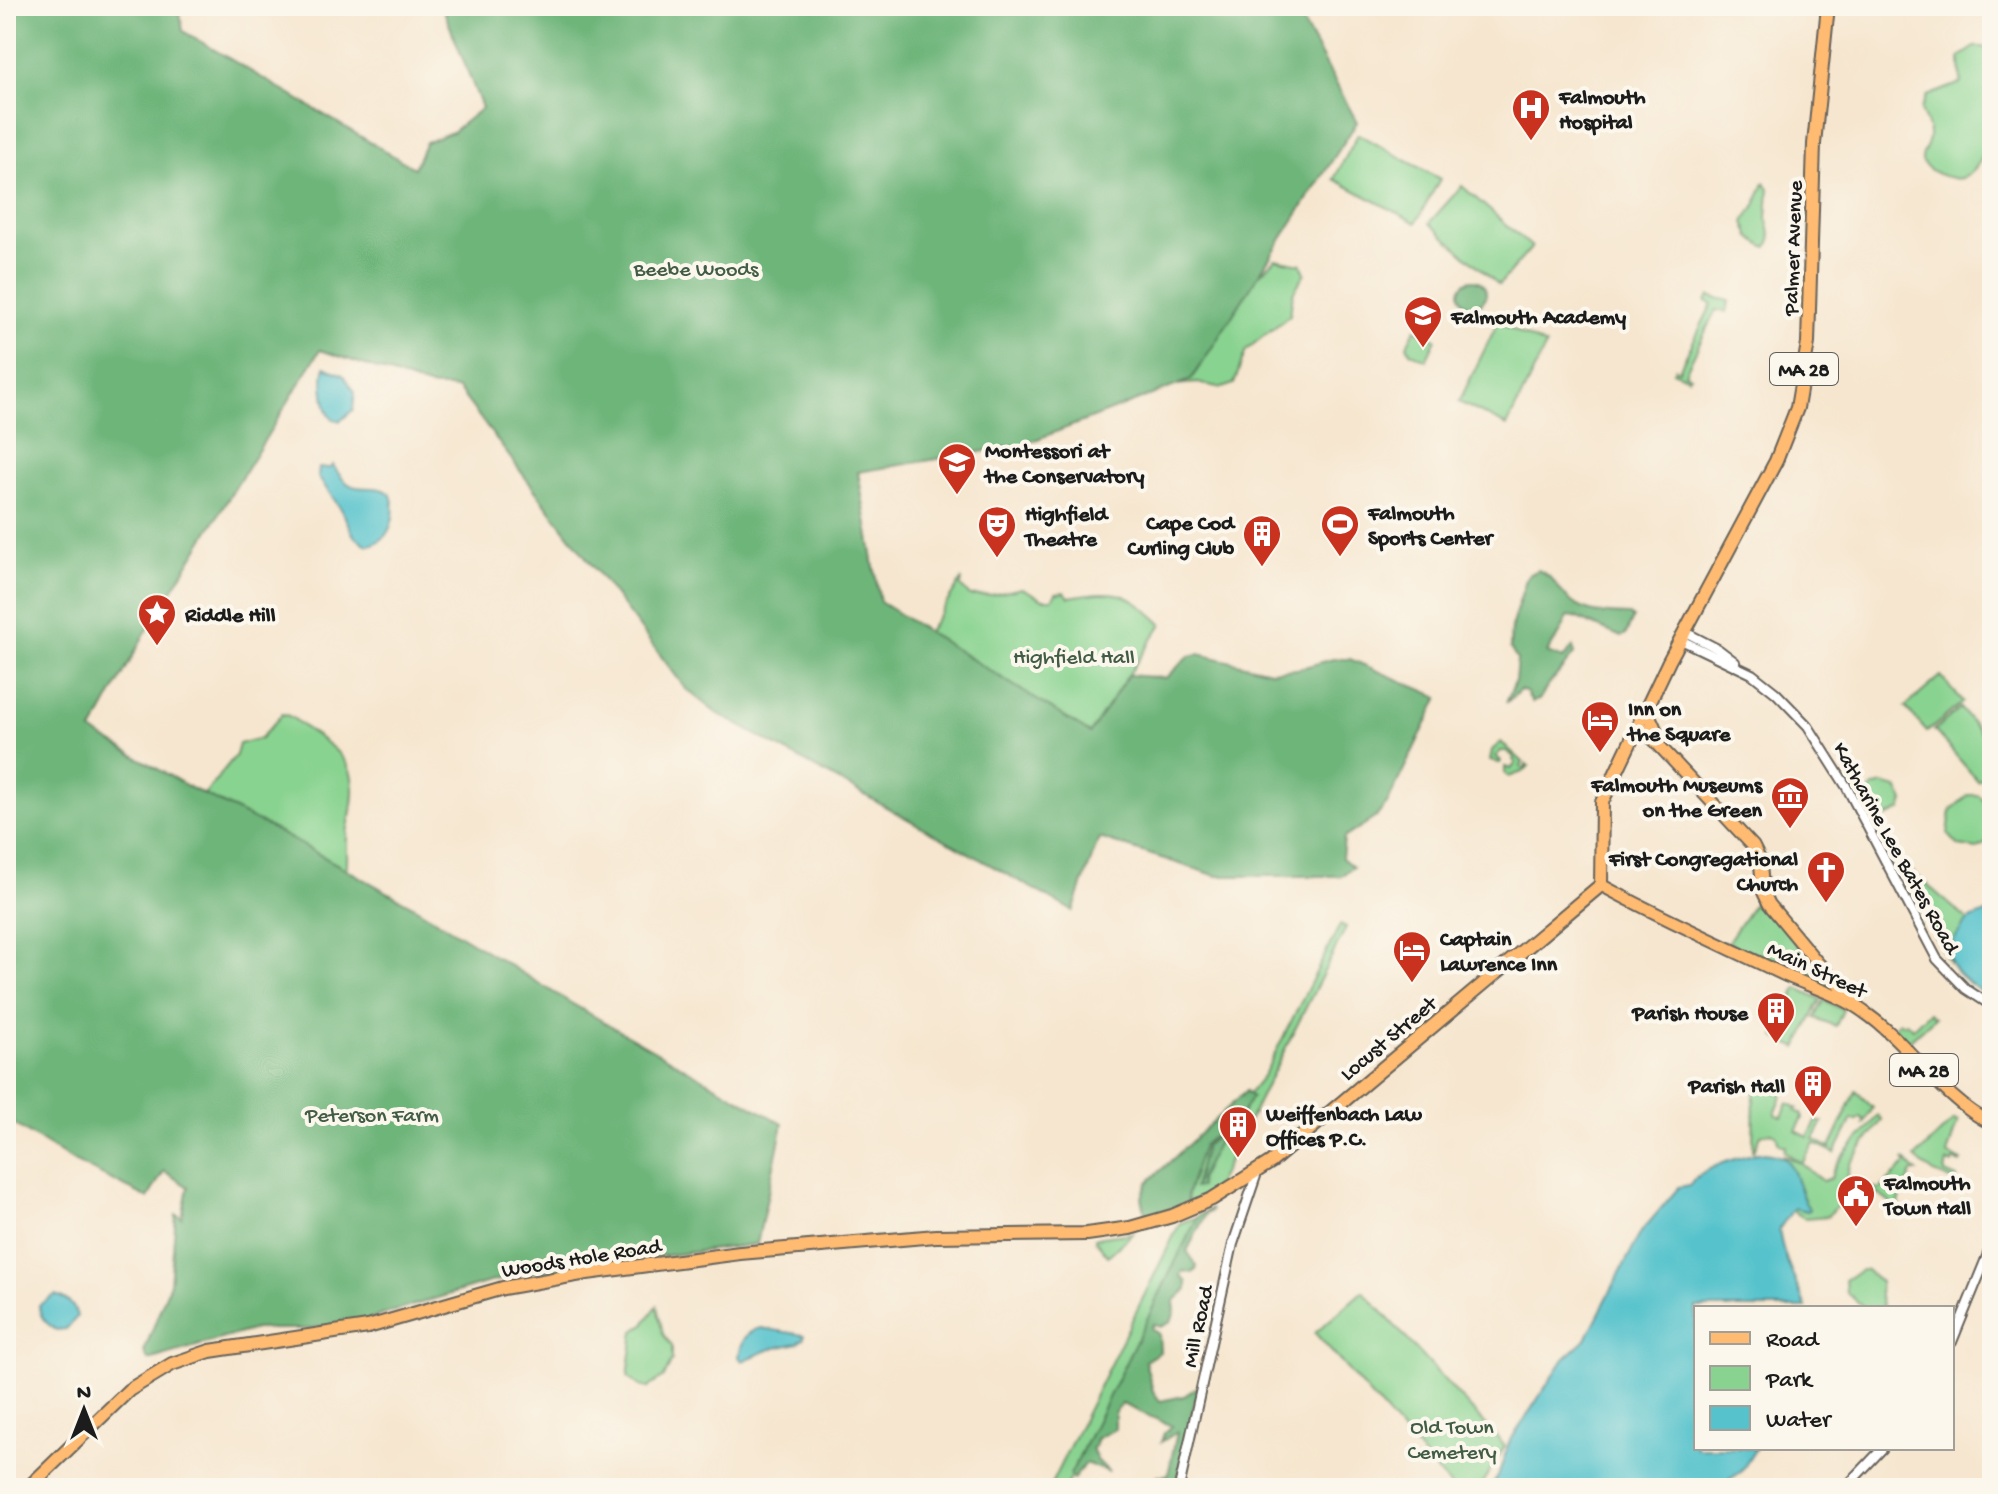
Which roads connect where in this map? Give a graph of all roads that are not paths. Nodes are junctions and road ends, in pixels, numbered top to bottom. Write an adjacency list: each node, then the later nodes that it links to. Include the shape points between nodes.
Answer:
1 (1828, 6): 2 (highway, Palmer Avenue / MA 28, via 1816,110 1809,321 1800,399 1776,461)
2 (1683, 636): 3 (highway, Palmer Avenue / MA 28); 9 (street, Katharine Lee Bates Road, via 1752,674 1796,713 1830,757 1934,954 1969,991)
3 (1649, 702): 4 (highway, MA 28); 5 (main road, MA 28, via 1653,726)
4 (1639, 724): 5 (main road, MA 28); 6 (highway, MA 28, via 1600,808)
5 (1668, 753): 7 (main road, MA 28, via 1753,846 1769,904)
6 (1601, 885): 8 (main road, Main Street / MA 28); 12 (highway, Locust Street)
7 (1826, 971): 8 (main road); 10 (main road, MA 28)
8 (1834, 997): 10 (main road, Main Street / MA 28)
9 (1992, 1006)
10 (1862, 1009): 11 (main road, Main Street / MA 28, via 1949,1095)
11 (1992, 1124)
12 (1257, 1173): 13 (highway, Locust Street); 18 (street, Mill Road, via 1233,1244)
13 (1192, 1208): 17 (highway, Woods Hole Road, via 1144,1225 1096,1233 936,1236 740,1253 565,1276 482,1293 368,1327 210,1351 172,1364 129,1390)
14 (1992, 1244): 15 (street)
15 (1954, 1337)
16 (1881, 1450): 19 (street)
17 (28, 1488)
18 (1179, 1488)
19 (1845, 1488)

